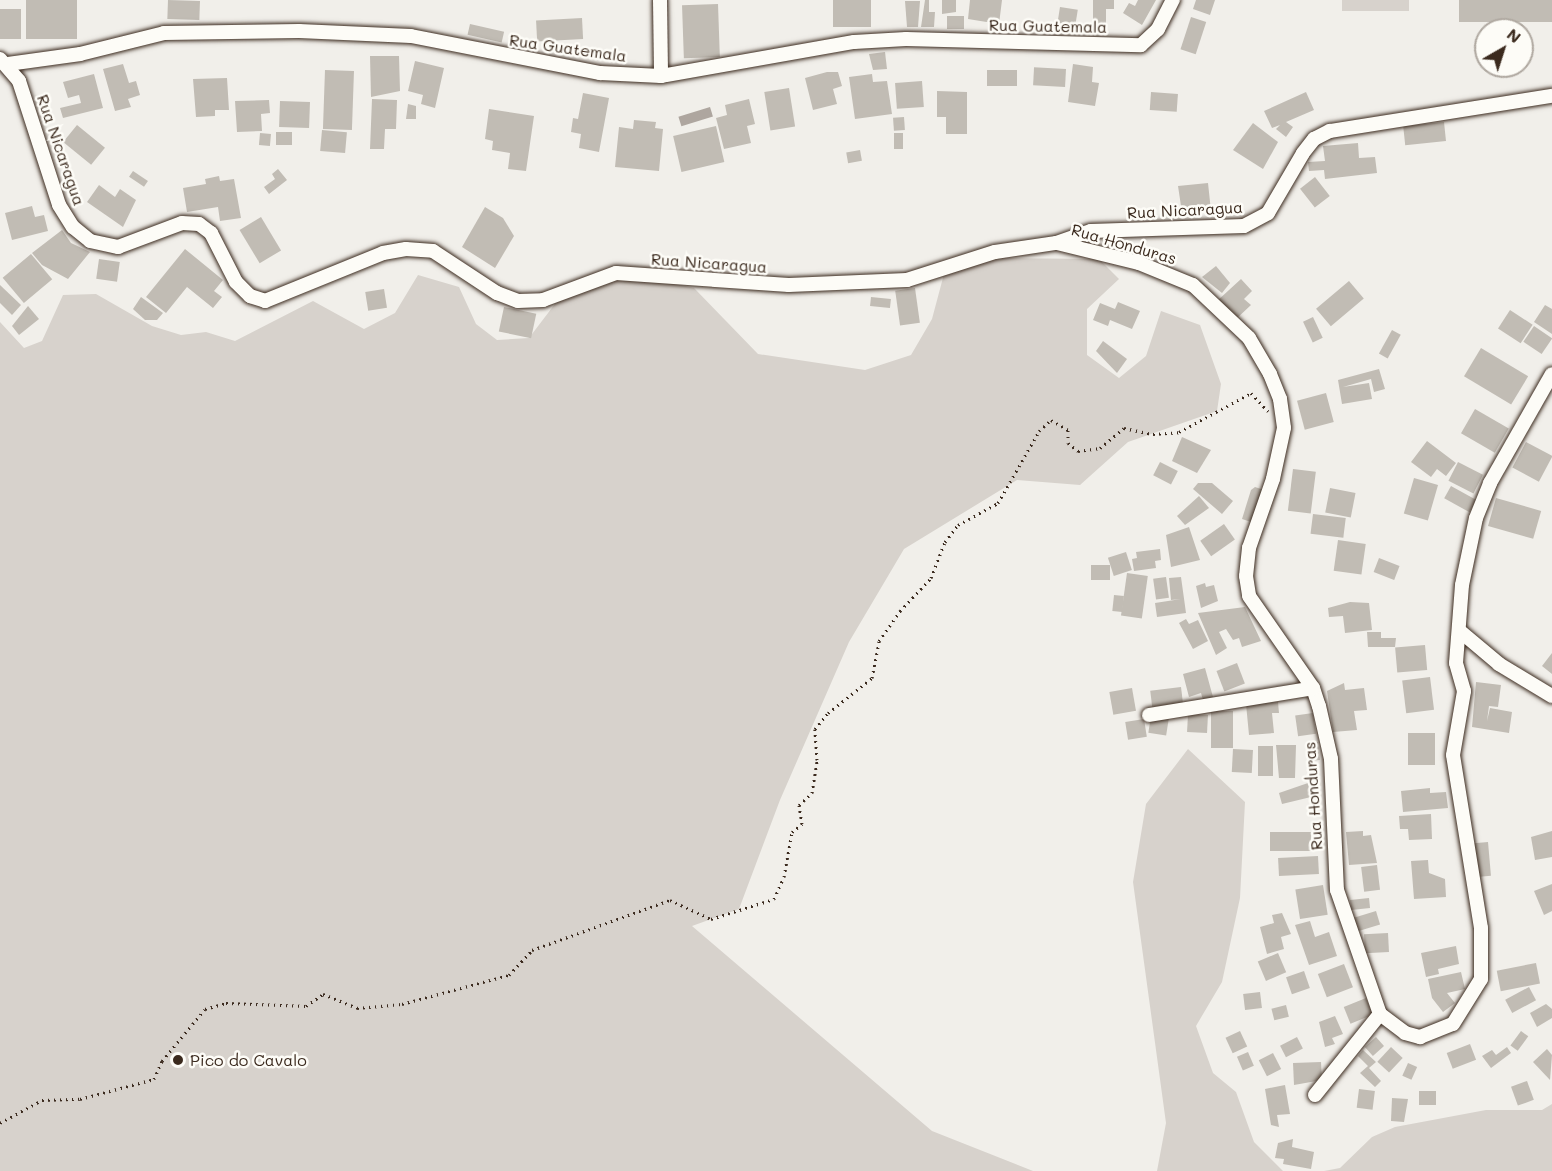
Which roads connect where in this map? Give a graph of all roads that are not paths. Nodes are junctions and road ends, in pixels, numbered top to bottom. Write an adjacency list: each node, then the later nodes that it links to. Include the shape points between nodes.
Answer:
1 (660, 0): 4 (street)
2 (1173, 0): 4 (street, Rua Guatemala, via 1158,29 1141,45 906,39 864,42)
3 (4, 61): 4 (street, Rua Guatemala, via 80,54 164,33 299,31 411,36 600,73); 6 (street, Rua Nicaragua, via 19,81 59,205 73,227 90,241 118,248 182,223 200,224 211,233 236,282 260,300 286,294 382,252 406,249 434,251 496,293 518,301 543,300 616,273 789,285 870,284 907,280 995,252)
4 (661, 76)
5 (1552, 96): 6 (street, Rua Nicaragua, via 1330,131 1314,139 1303,153 1268,213 1244,226 1091,231)
6 (1056, 243): 9 (street, Rua Honduras, via 1139,263 1194,285 1249,338 1280,399 1284,428 1273,479 1249,548 1249,596)
7 (1552, 374): 8 (street, via 1490,483 1476,518 1462,585)
8 (1461, 632): 10 (street, via 1499,664); 12 (street, via 1456,663 1464,691 1454,755 1481,928 1481,979 1453,1024 1420,1037 1405,1033)
9 (1313, 688): 11 (street); 12 (street, Rua Honduras, via 1331,759 1337,890)
10 (1552, 696)
11 (1149, 714)
12 (1380, 1014): 13 (street)
13 (1315, 1095)

